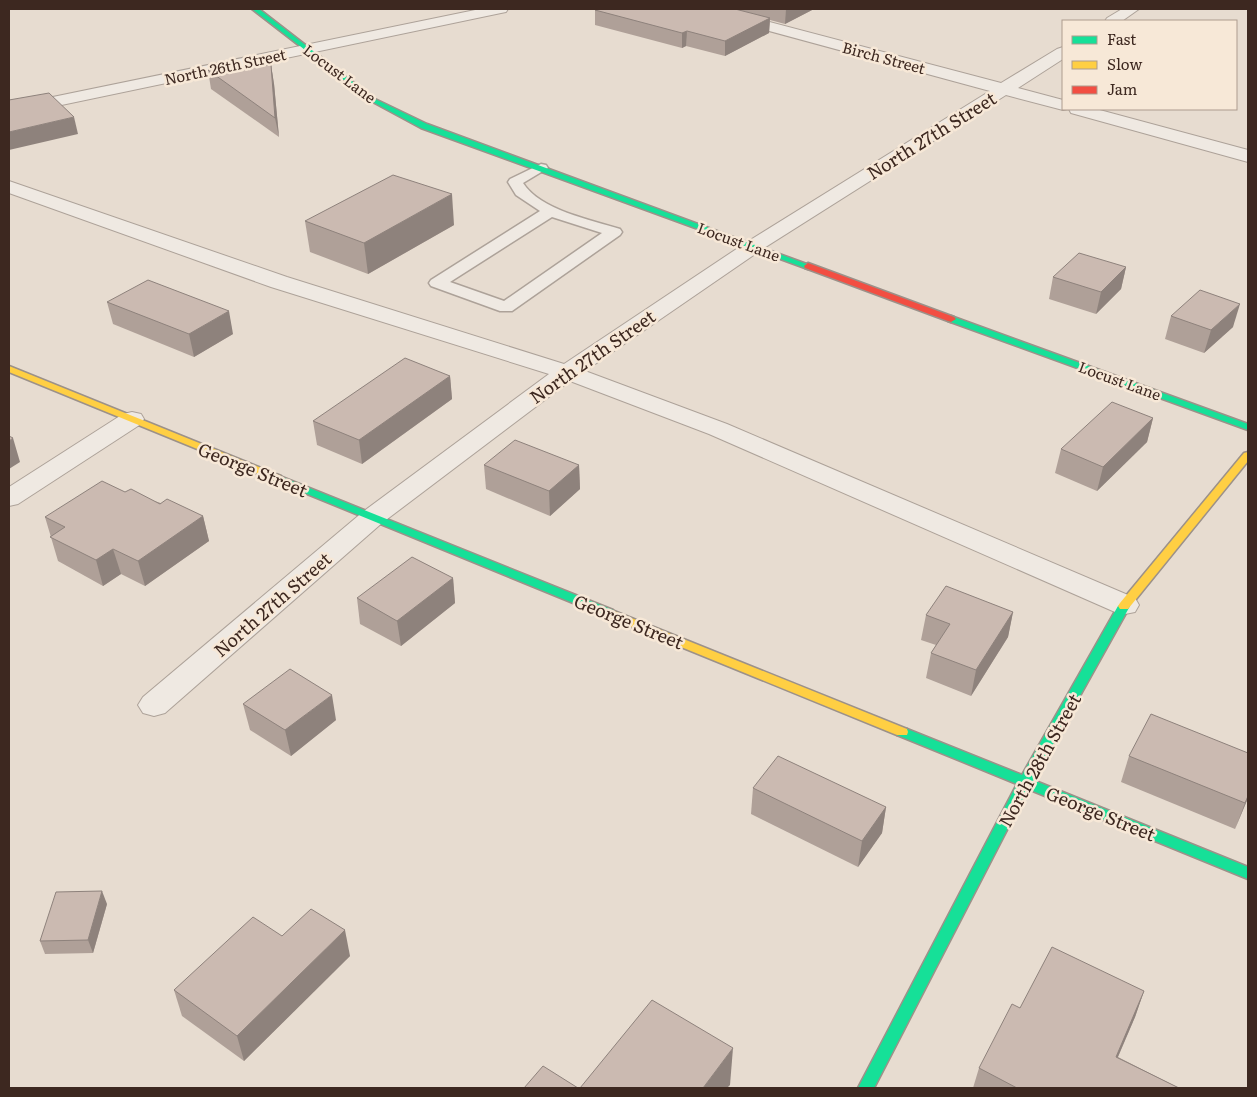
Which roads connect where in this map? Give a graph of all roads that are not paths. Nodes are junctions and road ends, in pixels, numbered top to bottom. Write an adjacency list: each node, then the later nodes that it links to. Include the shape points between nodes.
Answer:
1 (255, 9): 6 (street, Locust Lane)
2 (500, 9): 6 (street, North 26th Street)
3 (704, 9): 8 (street, Birch Street)
4 (1132, 9): 5 (street)
5 (1114, 20)
6 (308, 48): 11 (street, North 26th Street); 13 (street, Locust Lane, via 373,100 424,126)
7 (1062, 53): 8 (street, North 27th Street)
8 (1006, 89): 9 (street, Birch Street); 16 (street, North 27th Street)
9 (1062, 105)
10 (1081, 110): 12 (street)
11 (9, 111)
12 (1248, 156)
13 (540, 168): 15 (lane, via 515,182 518,191); 16 (street, Locust Lane)
14 (9, 187): 18 (street, via 279,282)
15 (551, 211): 15 (lane, via 614,232 506,307 437,283)
16 (754, 246): 18 (street, North 27th Street); 20 (street, Locust Lane)
17 (9, 369): 19 (street, George Street)
18 (567, 372): 23 (street, North 27th Street); 24 (street, via 718,429)
19 (132, 419): 22 (street); 23 (street, George Street)
20 (1248, 427)
21 (1248, 455): 24 (street, North 28th Street)
22 (9, 498)
23 (373, 517): 25 (street, North 27th Street); 26 (street, George Street)
24 (1125, 606): 26 (street, North 28th Street)
25 (154, 705)
26 (1025, 782): 27 (street, George Street); 28 (street, North 28th Street)
27 (1248, 873)
28 (866, 1088)

